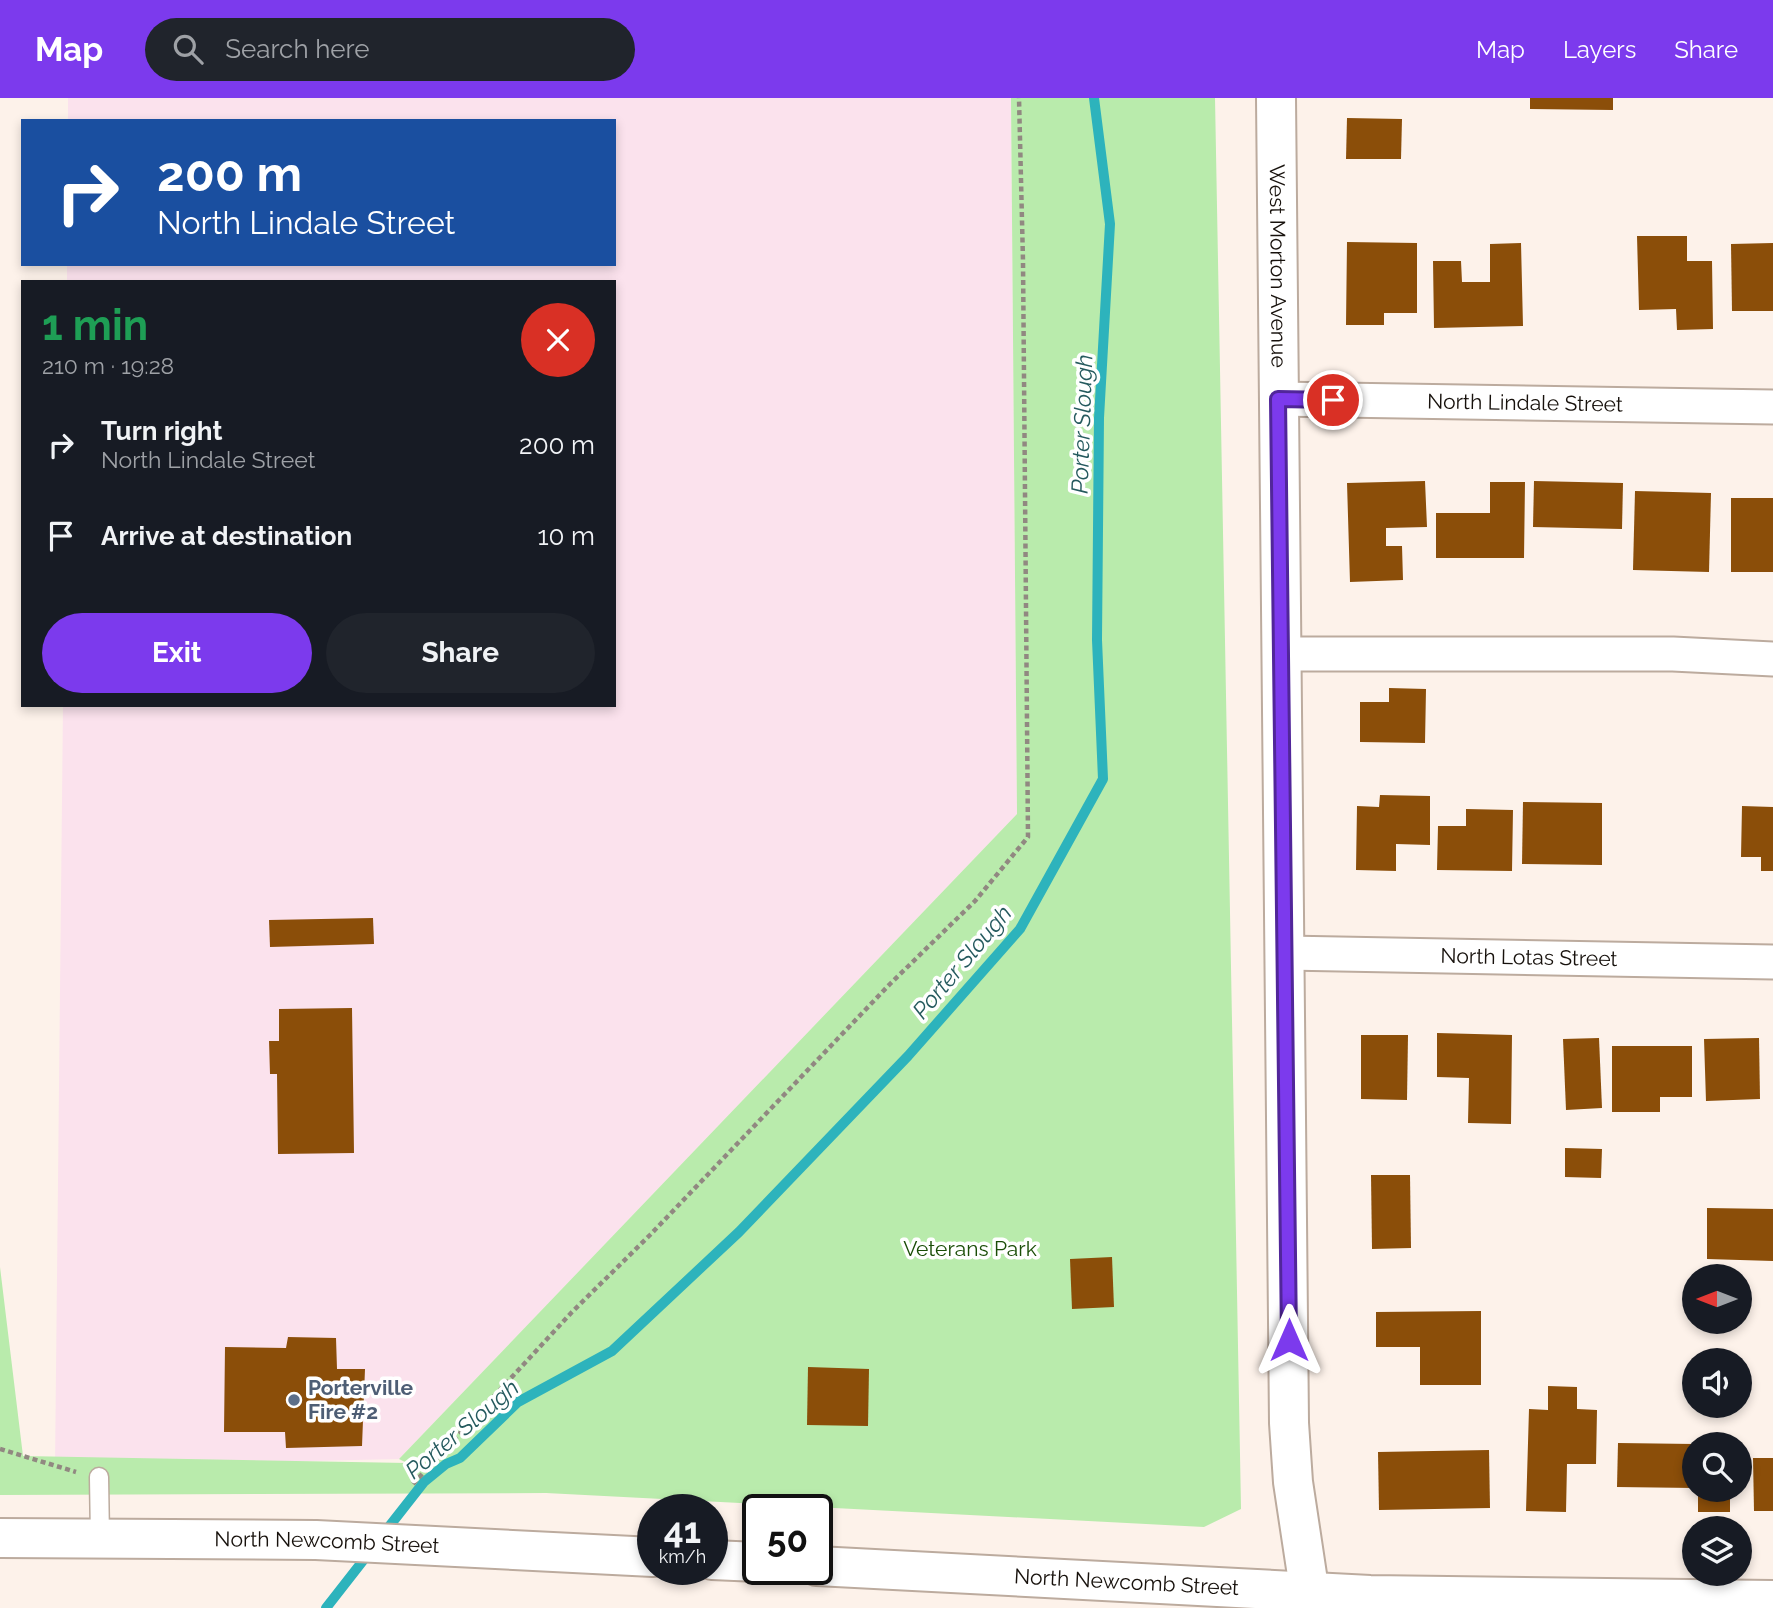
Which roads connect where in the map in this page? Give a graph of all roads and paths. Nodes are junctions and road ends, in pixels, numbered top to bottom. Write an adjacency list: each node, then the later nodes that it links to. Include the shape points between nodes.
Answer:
1 (1019, 98): 11 (path, via 1028,837 975,901 572,1312)
2 (1276, 98): 3 (main road, West Morton Avenue)
3 (1278, 399): 4 (street, North Lindale Street); 5 (main road, West Morton Avenue)
4 (1773, 407)
5 (1282, 654): 6 (street, via 1659,654); 7 (main road, West Morton Avenue)
6 (1773, 659)
7 (1286, 953): 8 (street, North Lotas Street); 16 (main road, West Morton Avenue, via 1289,1423)
8 (1773, 962)
9 (0, 1449): 10 (path)
10 (99, 1477): 13 (lane)
11 (413, 1484)
12 (0, 1538): 13 (main road, North Newcomb Street)
13 (100, 1538): 14 (main road, North Newcomb Street, via 397,1542)
14 (637, 1556)
15 (833, 1567): 16 (main road, North Newcomb Street)
16 (1311, 1600): 17 (main road, North Newcomb Street)
17 (1773, 1600)

